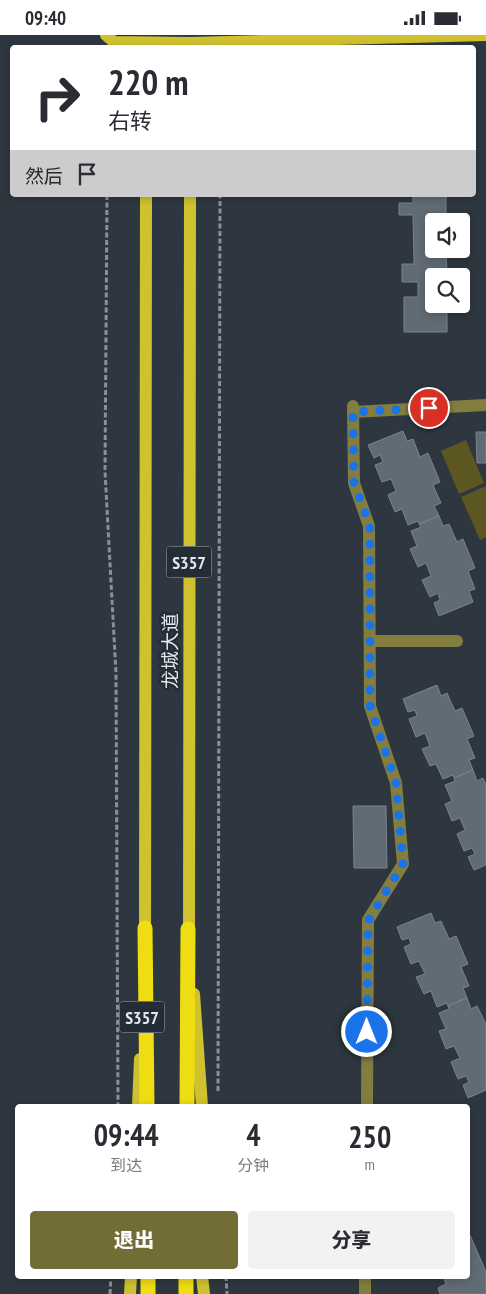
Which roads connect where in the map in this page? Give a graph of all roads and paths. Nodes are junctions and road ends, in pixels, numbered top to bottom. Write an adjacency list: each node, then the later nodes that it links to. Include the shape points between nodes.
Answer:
1 (106, 35): 3 (main road, via 114,42)
2 (486, 35): 4 (main road)
3 (146, 41): 4 (main road)
4 (190, 42)
5 (107, 197): 15 (path, via 105,471 116,673)
6 (146, 197): 12 (main road, 龙城大道 / S357)
7 (190, 197): 13 (main road, 龙城大道 / S357)
8 (220, 197): 14 (path)
9 (486, 405): 10 (lane, via 353,409 354,483 370,526)
10 (370, 641): 11 (lane); 20 (lane, via 370,706 396,783 403,864 368,921)
11 (457, 641)
12 (146, 928): 16 (main road, 龙城大道 / S357); 17 (highway)
13 (188, 929): 18 (highway); 19 (main road, 龙城大道 / S357)
14 (218, 1096)
15 (118, 1104)
16 (138, 1104)
17 (147, 1104)
18 (187, 1104)
19 (202, 1104)
20 (367, 1104)
21 (112, 1279): 28 (path)
22 (130, 1279): 29 (main road)
23 (148, 1279): 30 (highway)
24 (186, 1279): 31 (highway)
25 (202, 1279): 32 (main road)
26 (226, 1279): 33 (path)
27 (365, 1279): 34 (lane)
28 (110, 1294)
29 (130, 1294)
30 (148, 1294)
31 (186, 1294)
32 (204, 1294)
33 (227, 1294)
34 (365, 1294)

